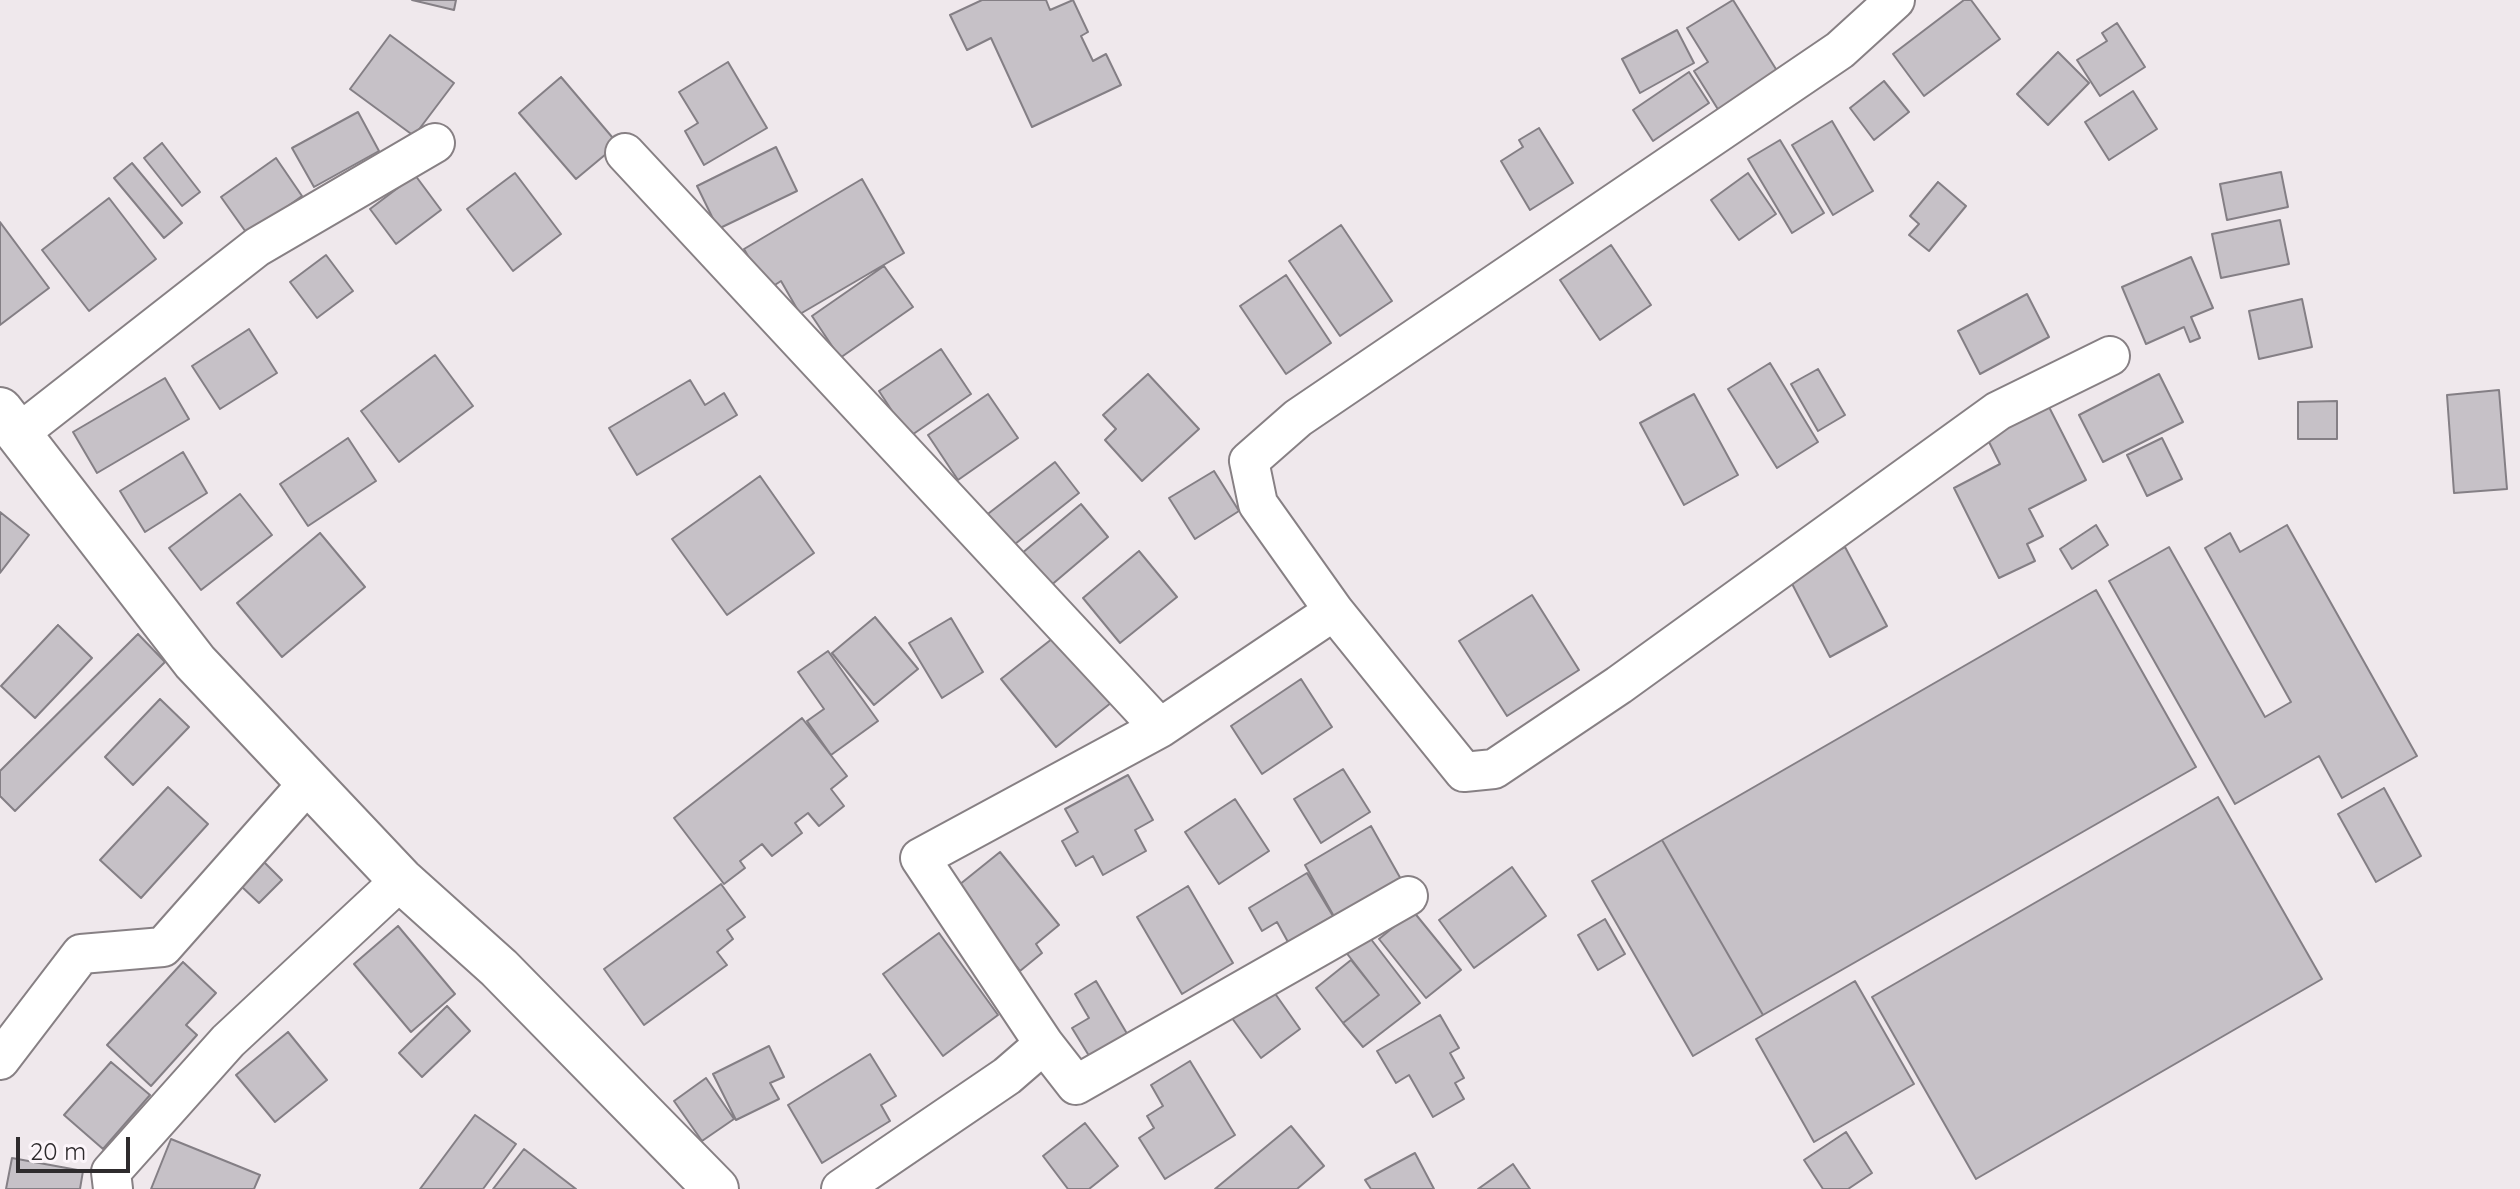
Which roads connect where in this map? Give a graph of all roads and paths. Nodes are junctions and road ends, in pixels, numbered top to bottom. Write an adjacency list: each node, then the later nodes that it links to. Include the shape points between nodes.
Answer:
1 (1895, 0): 6 (street, via 1840,50 1310,409 1249,461 1258,504)
2 (435, 143): 5 (street, via 257,247)
3 (625, 153): 7 (street)
4 (2110, 356): 6 (street, via 1998,411 1494,769 1464,772)
5 (9, 422): 8 (street, via 195,662)
6 (1334, 611): 7 (street)
7 (1160, 728): 11 (street, via 920,858)
8 (309, 782): 9 (street); 12 (street, via 163,947 81,954)
9 (401, 880): 13 (street, via 228,1041 111,1172); 14 (street, via 499,968)
10 (1408, 896): 11 (street, via 1076,1085)
11 (1044, 1044): 15 (street, via 1007,1076)
12 (0, 1060)
13 (113, 1189)
14 (716, 1189)
15 (841, 1189)

